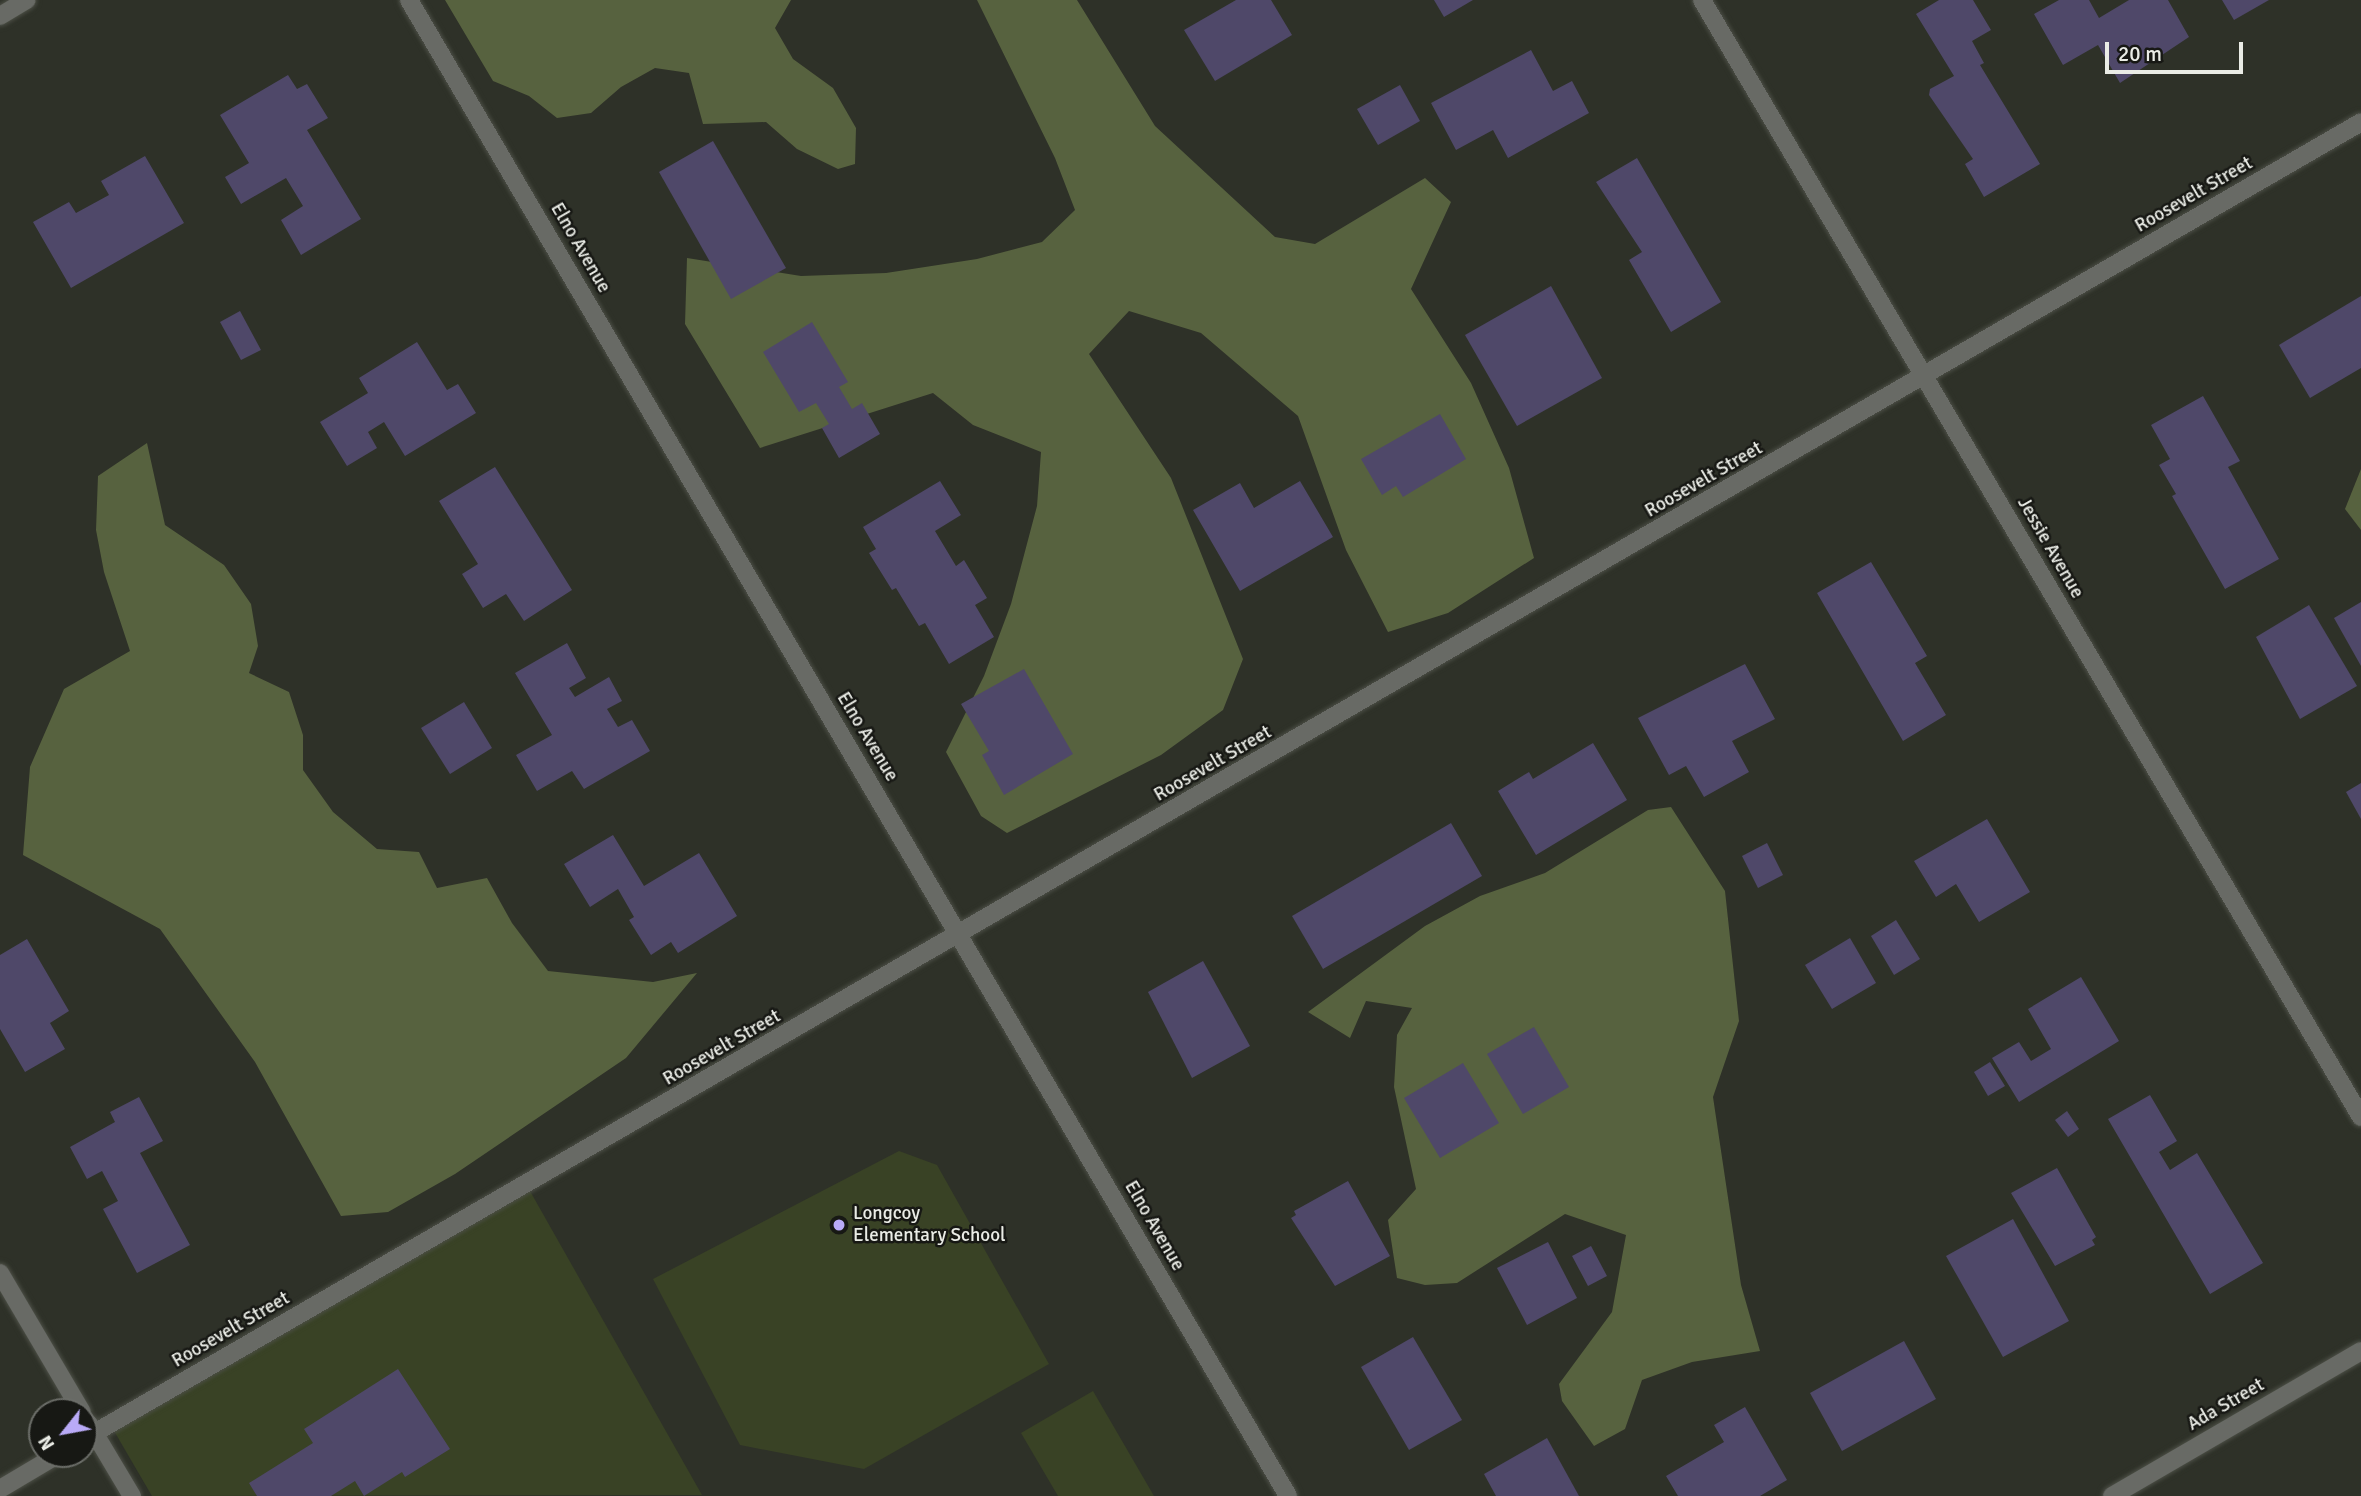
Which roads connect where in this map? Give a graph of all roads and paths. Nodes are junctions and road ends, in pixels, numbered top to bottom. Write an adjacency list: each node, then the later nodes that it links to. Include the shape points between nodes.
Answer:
1 (27, 0): 4 (street)
2 (409, 0): 7 (street, Elno Avenue)
3 (1702, 0): 6 (street, Jessie Avenue)
4 (0, 16)
5 (2361, 122): 6 (street, Roosevelt Street)
6 (1924, 377): 7 (street, Roosevelt Street); 8 (street, Jessie Avenue)
7 (960, 935): 12 (street, Roosevelt Street); 17 (street, Elno Avenue)
8 (2361, 1117)
9 (0, 1273): 11 (street)
10 (2361, 1351): 18 (street, Ada Street)
11 (74, 1398)
12 (98, 1431)
13 (98, 1449): 16 (street)
14 (35, 1468): 15 (street)
15 (0, 1489)
16 (132, 1496)
17 (1288, 1496)
18 (2112, 1496)

